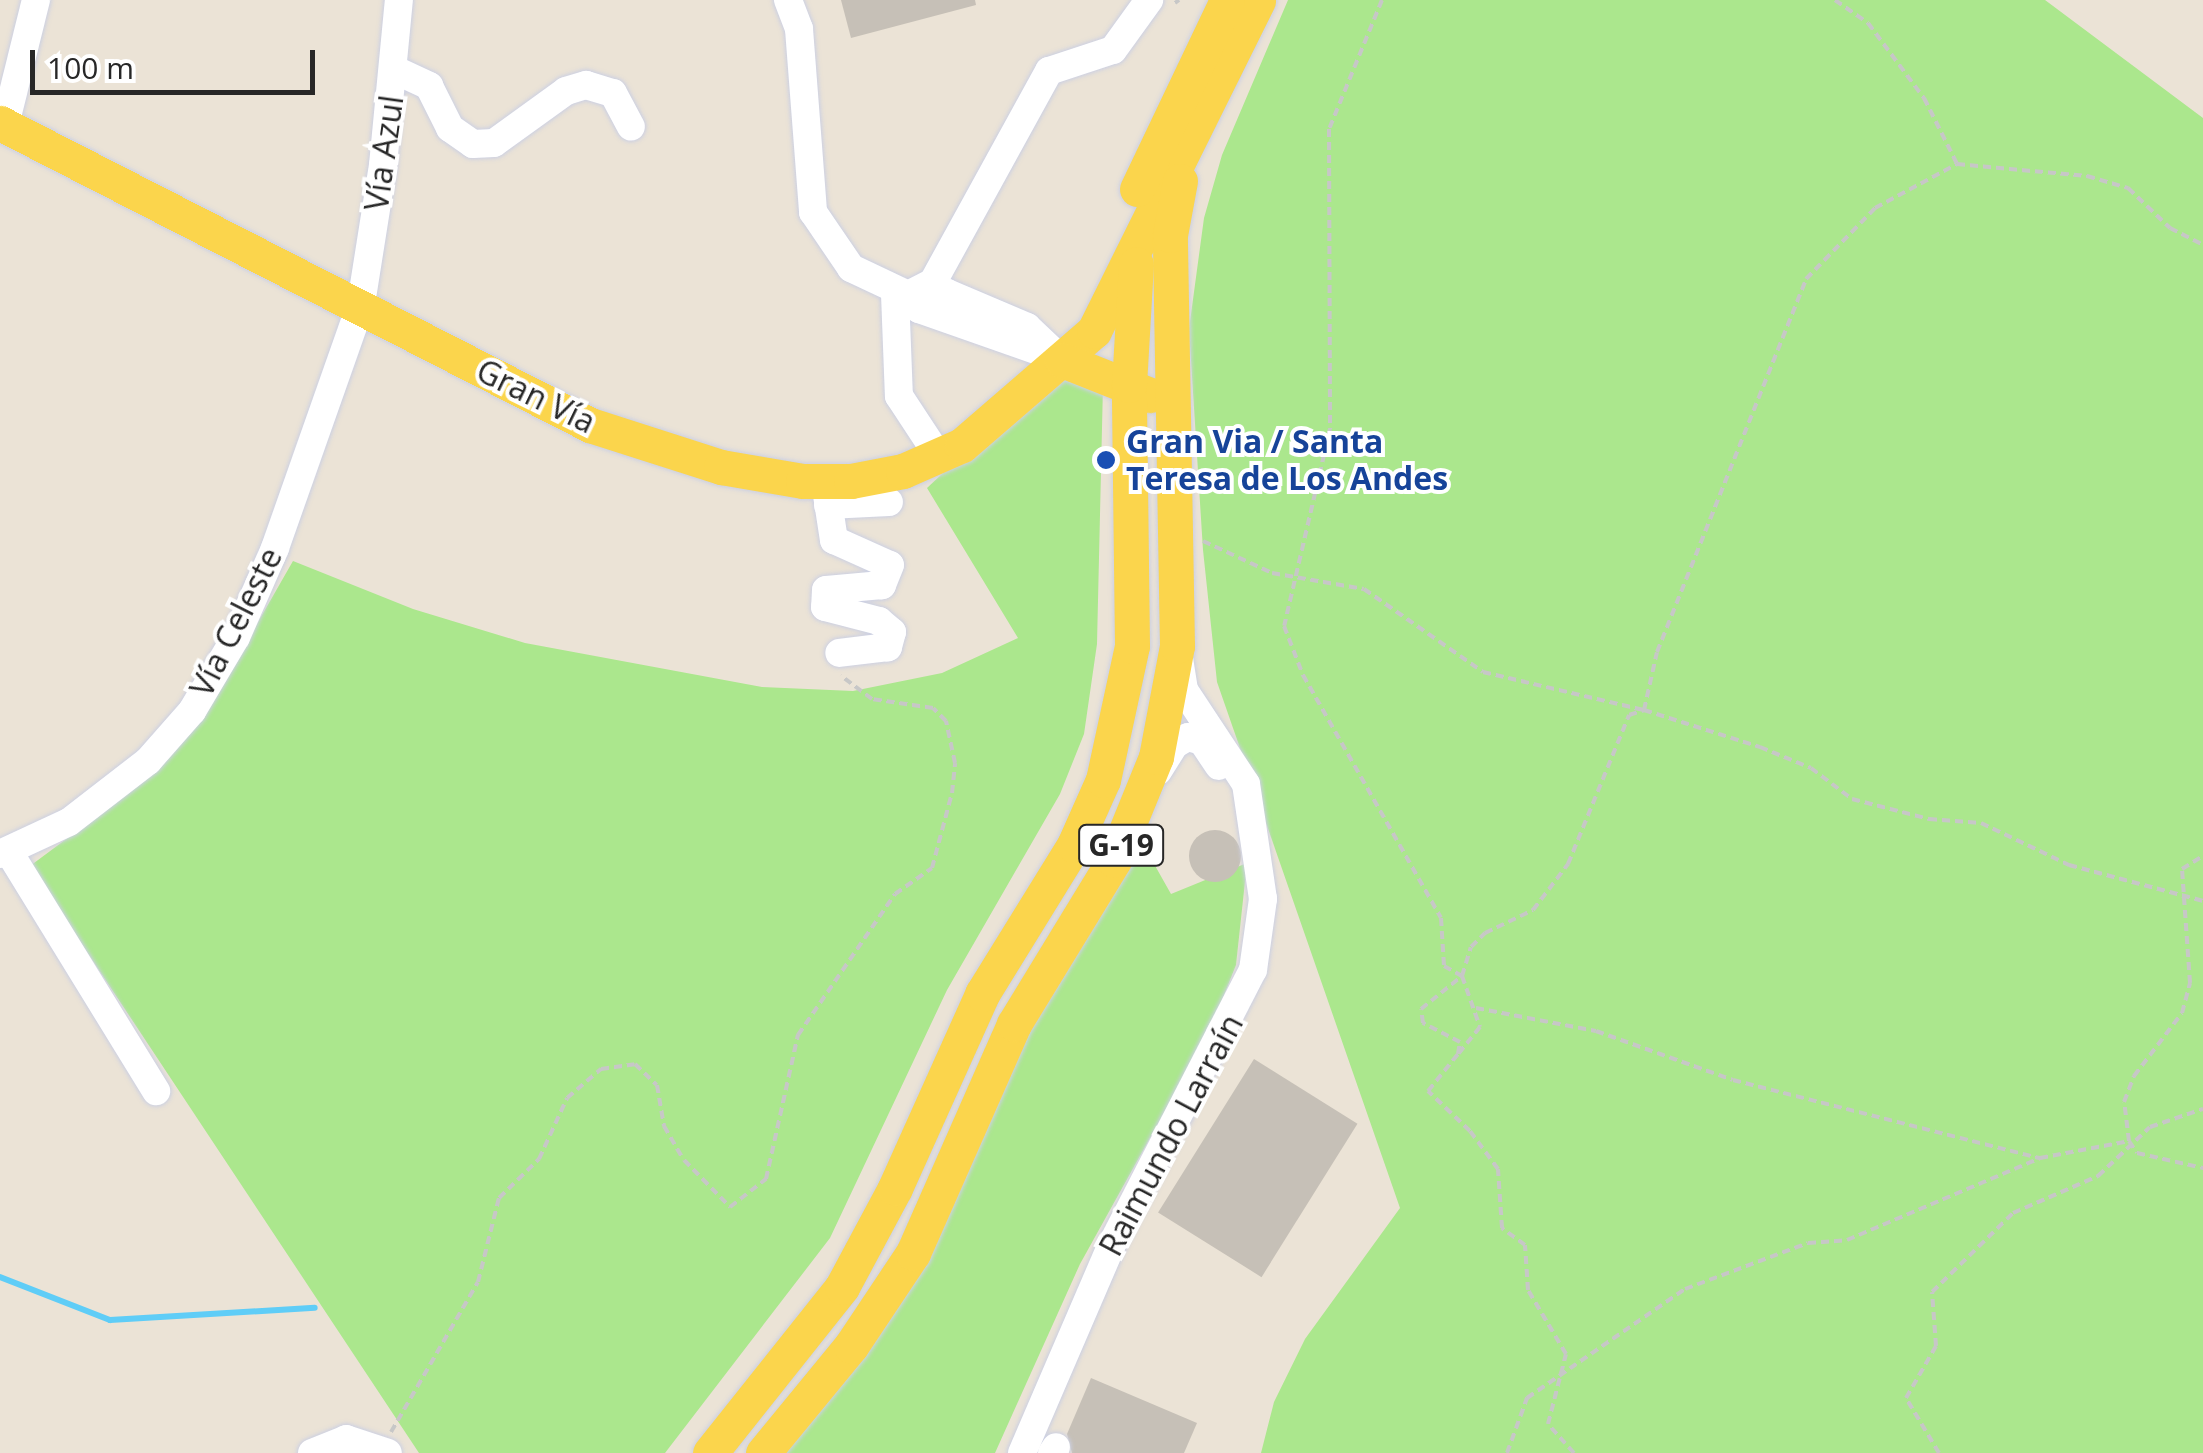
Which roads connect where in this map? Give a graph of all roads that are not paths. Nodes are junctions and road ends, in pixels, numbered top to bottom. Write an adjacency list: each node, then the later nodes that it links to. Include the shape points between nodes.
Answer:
1 (36, 0): 8 (street)
2 (399, 0): 7 (street, Vía Azul)
3 (788, 0): 12 (street, via 799,29 814,212 850,268)
4 (1227, 0): 10 (main road, G-19)
5 (1258, 0): 10 (main road, G-19)
6 (1168, 1): 12 (street, via 1112,50 1050,72 933,282)
7 (395, 70): 9 (street, via 429,86 450,128 473,144 494,143 566,91 586,85 613,94); 13 (street, Vía Azul)
8 (3, 124): 13 (main road, Gran Vía)
9 (631, 127)
10 (1172, 152): 11 (main road, G-19); 14 (main road, Gran Vía); 16 (main road, G-19)
11 (1138, 246): 14 (main road, Gran Vía, via 1094,330); 15 (main road, G-19)
12 (902, 294): 14 (street, via 919,309); 17 (street, via 899,396)
13 (361, 304): 19 (main road, Gran Vía, via 590,425); 27 (street, Vía Celeste, via 275,548 211,684 123,784 69,822)
14 (1070, 352): 15 (main road); 17 (main road, Gran Vía, via 984,431)
15 (1129, 386): 16 (main road, via 1156,399); 18 (main road, G-19)
16 (1172, 423): 21 (main road, G-19, via 1179,530)
17 (940, 457): 19 (main road, Gran Vía)
18 (1131, 492): 23 (main road, via 1150,572 1142,690); 31 (main road, G-19, via 1129,680 1115,746 1090,813 982,994 896,1188 842,1287)
19 (826, 494): 20 (street); 22 (street, via 834,540 887,560 891,574 882,585 826,590 825,608 879,621 892,632 888,647)
20 (889, 502)
21 (1176, 646): 23 (main road, G-19); 26 (street, Raimundo Larraín, via 1184,690 1236,765 1246,784)
22 (840, 652)
23 (1166, 720): 24 (street, Raimundo Larraín, via 1203,736); 25 (main road, G-19)
24 (1213, 753): 25 (street, via 1195,738 1179,741); 26 (street, Raimundo Larraín, via 1231,793)
25 (1144, 794): 32 (main road, G-19, via 1114,860 1014,1024 898,1280)
26 (1246, 807): 33 (street, Raimundo Larraín, via 1263,899 1253,970 1112,1244)
27 (4, 853): 28 (street)
28 (156, 1091)
29 (385, 1451): 30 (street, via 346,1439)
30 (312, 1453)
31 (710, 1453)
32 (763, 1453)
33 (1022, 1453)

